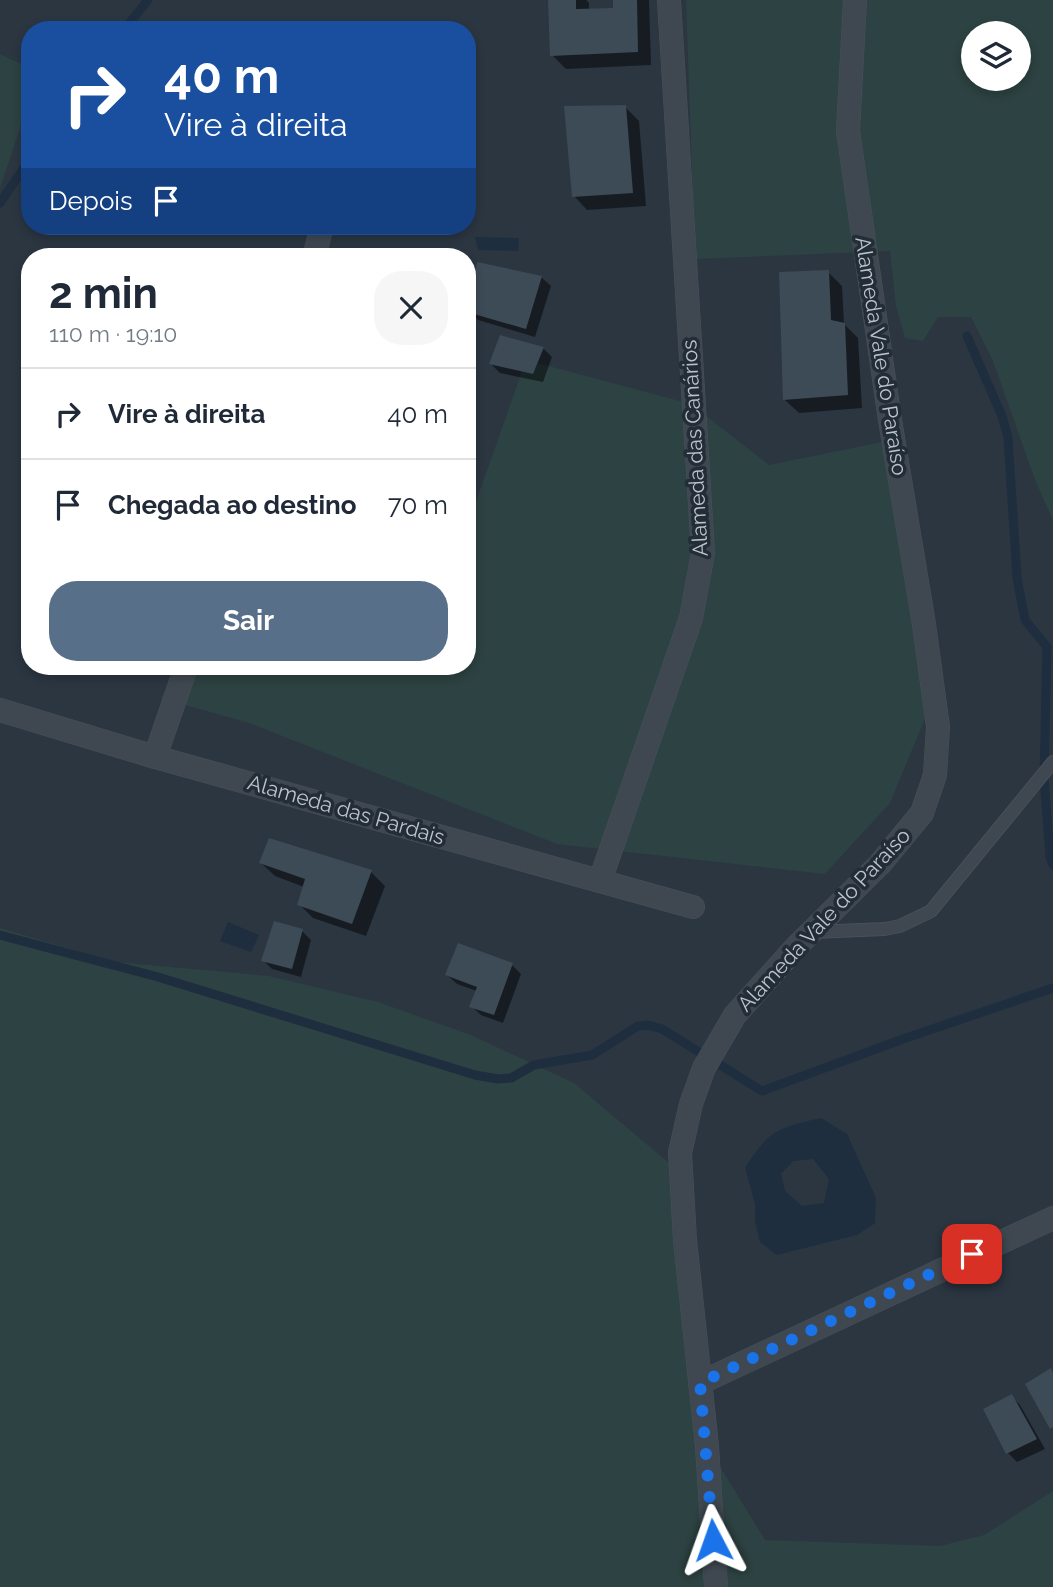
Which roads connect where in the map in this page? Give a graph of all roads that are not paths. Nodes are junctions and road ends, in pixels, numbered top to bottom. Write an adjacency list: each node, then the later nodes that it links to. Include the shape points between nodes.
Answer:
1 (670, 0): 7 (street, Alameda das Canários, via 703,553 691,618)
2 (855, 0): 9 (street, Alameda Vale do Paraíso, via 848,131 924,624 938,727 936,775 922,813 880,864)
3 (183, 675): 5 (street)
4 (0, 710): 5 (street, Alameda das Pardais)
5 (155, 757): 7 (street, Alameda das Pardais)
6 (1053, 762): 9 (lane, via 931,911 885,929)
7 (600, 881): 8 (street, Alameda das Pardais)
8 (693, 907)
9 (812, 932): 11 (street, Alameda Vale do Paraíso, via 735,1015 704,1068 691,1104 680,1153)
10 (1053, 1218): 11 (street)
11 (700, 1383): 12 (street, Alameda Vale do Paraíso)
12 (716, 1587)

